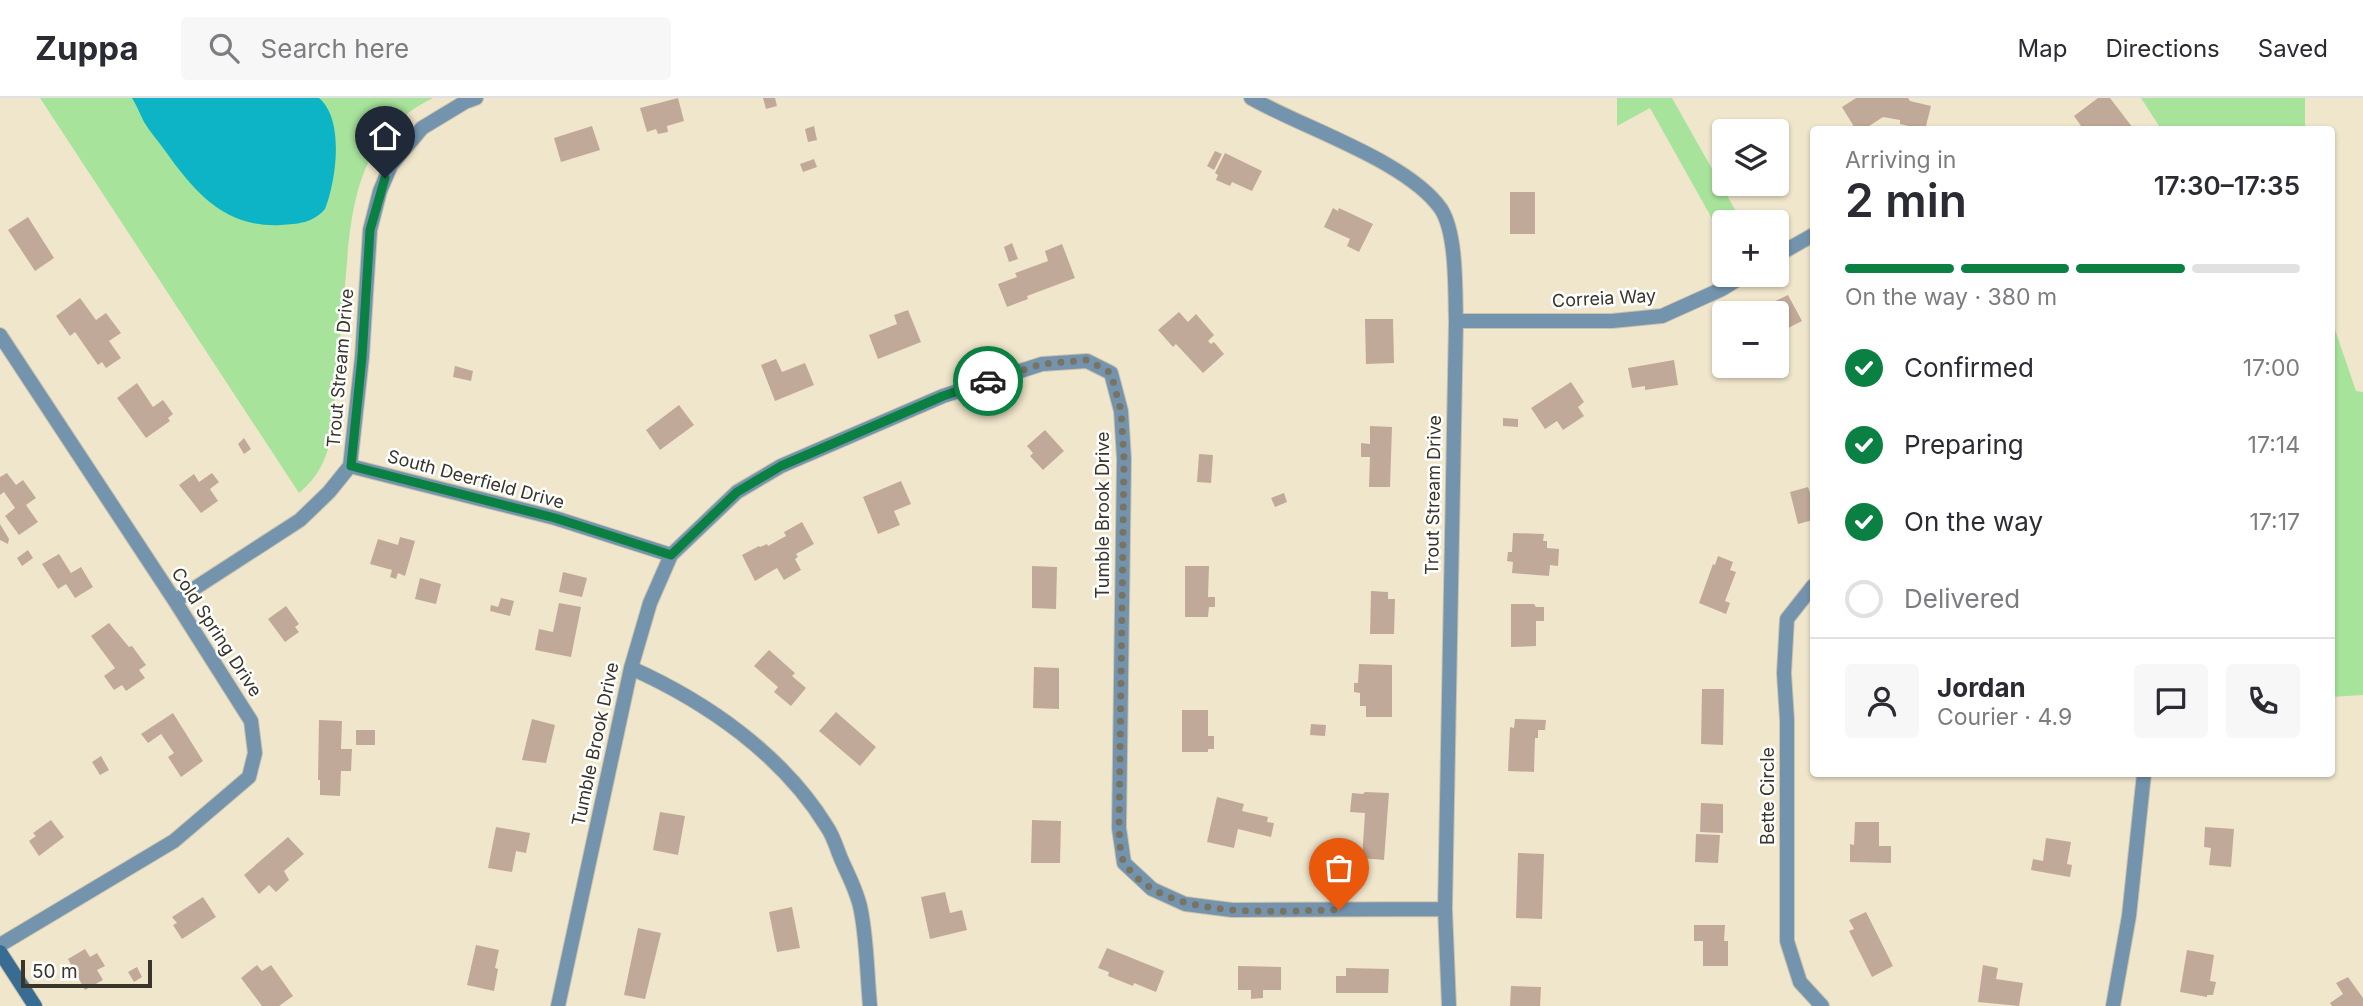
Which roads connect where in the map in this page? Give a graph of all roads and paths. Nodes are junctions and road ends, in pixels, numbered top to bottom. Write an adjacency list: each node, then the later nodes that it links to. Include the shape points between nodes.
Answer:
1 (476, 98): 8 (street, Trout Stream Drive, via 422,128 391,164 380,191 370,230)
2 (1251, 98): 6 (street, Trout Stream Drive, via 1389,166 1419,186 1442,210 1453,247)
3 (1810, 236): 4 (street)
4 (1789, 248)
5 (1725, 287): 6 (street, Correia Way, via 1662,316 1612,321)
6 (1456, 320): 14 (street, Trout Stream Drive)
7 (0, 335): 11 (street, Cold Spring Drive)
8 (351, 466): 9 (street, South Deerfield Drive, via 555,518); 11 (street, Trout Stream Drive, via 300,520)
9 (671, 555): 12 (street, Tumble Brook Drive, via 649,603); 14 (street, Tumble Brook Drive, via 737,492 781,466 943,396 1042,364 1087,360 1111,373 1121,411 1119,828 1124,863 1152,890 1185,904 1232,910)
10 (1810, 590): 21 (street, Bette Circle, via 1787,619 1787,941 1800,982)
11 (175, 601): 15 (street, Cold Spring Drive, via 251,721 255,753 249,777 174,841)
12 (631, 668): 18 (street, Tumble Brook Drive); 19 (street, via 702,705 772,761 809,799 829,830 856,892)
13 (2144, 777): 22 (street, via 2129,916)
14 (1445, 909): 20 (street, Trout Stream Drive)
15 (0, 945)
16 (0, 951): 17 (main road)
17 (35, 1006)
18 (558, 1006)
19 (870, 1006)
20 (1449, 1006)
21 (1822, 1006)
22 (2113, 1006)

